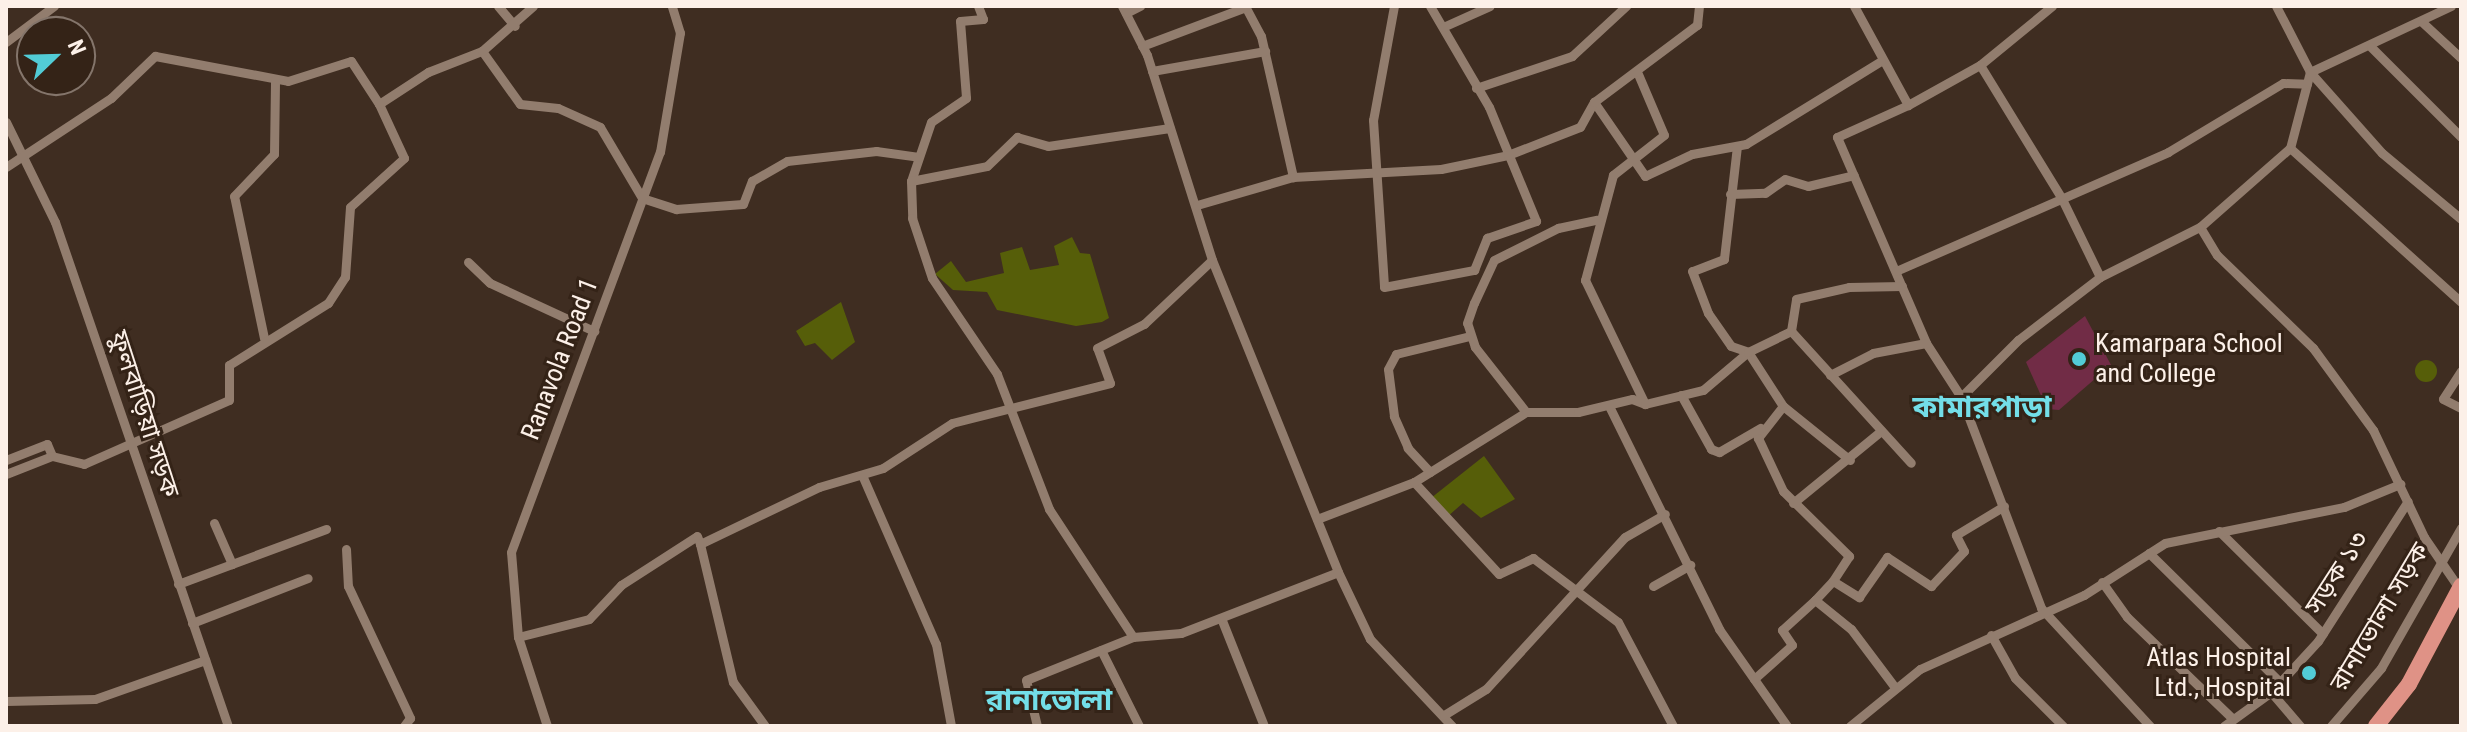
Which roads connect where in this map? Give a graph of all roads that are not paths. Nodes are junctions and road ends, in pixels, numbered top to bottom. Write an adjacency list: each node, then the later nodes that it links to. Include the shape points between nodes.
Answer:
1 (54, 6): 21 (street)
2 (498, 6): 19 (street)
3 (533, 6): 19 (street)
4 (672, 6): 54 (street, Ranavola Road 1, via 680,33 660,152)
5 (978, 6): 44 (street, via 983,19 960,21 966,98 931,122)
6 (1140, 6): 17 (street)
7 (1394, 6): 48 (street, via 1373,120)
8 (1430, 6): 20 (street)
9 (1490, 6): 20 (street)
10 (1626, 6): 34 (street, via 1572,56)
11 (1699, 6): 31 (street, via 1697,25)
12 (1854, 6): 27 (street)
13 (2052, 6): 28 (street)
14 (2276, 6): 30 (street)
15 (2451, 6): 18 (street)
16 (1246, 7): 22 (street); 25 (street)
17 (1124, 10): 22 (street)
18 (2422, 22): 23 (street); 26 (street)
19 (515, 26): 24 (street)
20 (1443, 27): 34 (street)
21 (6, 42)
22 (1142, 46): 29 (street)
23 (2371, 47): 30 (street); 40 (street)
24 (482, 51): 36 (street, via 428,72); 54 (street, via 520,104 558,108 600,127)
25 (1265, 51): 29 (street); 50 (street)
26 (2461, 58)
27 (1881, 61): 37 (street); 41 (street)
28 (1980, 65): 37 (street); 53 (street)
29 (1152, 71): 39 (street)
30 (2310, 72): 33 (street); 56 (street, via 2382,153)
31 (1638, 74): 35 (street); 46 (street, via 1664,135)
32 (275, 80): 36 (street, via 351,61); 45 (street, via 155,56 111,98); 68 (street, via 274,154 234,196)
33 (2307, 84): 42 (street); 53 (street, via 2283,83 2168,152)
34 (1476, 88): 43 (street)
35 (1594, 102): 43 (street, via 1580,127); 46 (street)
36 (379, 104): 68 (street, via 404,158 350,207 345,277 328,303)
37 (1908, 105): 49 (street, via 1837,137)
38 (6, 122): 45 (street, ফুলবাড়িয়া সড়ক)
39 (1170, 128): 51 (street, via 1048,146 1017,137 987,166); 55 (street)
40 (2461, 137)
41 (1737, 146): 46 (street, via 1692,154 1645,176); 52 (street)
42 (2290, 148): 58 (street); 64 (street)
43 (1508, 155): 48 (street); 48 (street, via 1535,222 1487,238 1474,270 1384,287)
44 (919, 157): 51 (street); 54 (street, via 876,151 787,161 752,181 743,204 715,211)
45 (20, 158): 47 (street); 83 (street, ফুলবাড়িয়া সড়ক, via 55,222)
46 (1633, 158): 57 (street, via 1613,175)
47 (6, 167)
48 (1379, 171): 50 (street)
49 (1854, 175): 52 (street, via 1808,186 1785,179 1765,193); 61 (street)
50 (1293, 177): 55 (street)
51 (911, 181): 78 (street, via 912,218 932,278)
52 (1730, 194): 70 (street, via 1724,259 1692,271 1708,313 1731,346)
53 (2061, 197): 61 (street); 62 (street)
54 (642, 198): 65 (street, Ranavola Road 1)
55 (1197, 205): 59 (street)
56 (2461, 219)
57 (1597, 220): 67 (street, via 1558,228 1494,260 1467,323); 75 (street, via 1585,280)
58 (2200, 227): 62 (street); 92 (street, via 2217,255 2313,348 2373,430)
59 (1212, 260): 78 (street, via 1144,324 1097,348 1110,383); 97 (street)
60 (468, 262): 65 (street, via 490,283)
61 (1896, 271): 63 (street)
62 (2100, 277): 74 (street, via 2018,340)
63 (1902, 286): 66 (street, via 1849,287 1796,299); 69 (street)
64 (2461, 302)
65 (594, 331): 122 (street, Ranavola Road 1, via 511,552)
66 (1791, 331): 70 (street); 72 (street)
67 (1470, 336): 80 (street); 88 (street, via 1396,354 1388,369 1394,416 1408,448)
68 (264, 338): 83 (street, via 229,365 229,400)
69 (1926, 343): 72 (street, via 1873,353); 74 (street)
70 (1748, 352): 73 (street, via 1703,390); 77 (street)
71 (2461, 371): 79 (street, via 2443,399)
72 (1830, 375): 82 (street)
73 (1681, 395): 75 (street); 81 (street, via 1711,449 1719,452)
74 (1961, 397): 95 (street)
75 (1645, 404): 76 (street, via 1632,399)
76 (1609, 406): 80 (street); 96 (street)
77 (1783, 406): 81 (street); 86 (street)
78 (1011, 407): 90 (street, via 928,433 903,456); 123 (street, via 1049,509)
79 (2461, 408)
80 (1526, 412): 88 (street)
81 (1760, 428): 94 (street, via 1768,465)
82 (1881, 431): 86 (street); 87 (street)
83 (130, 446): 84 (street, via 84,464); 112 (street, ফুলবাড়িয়া সড়ক)
84 (52, 456): 85 (street, via 47,444); 89 (street)
85 (6, 460)
86 (1850, 460): 94 (street)
87 (1911, 463)
88 (1430, 472): 91 (street)
89 (6, 474)
90 (862, 475): 102 (street, via 819,487); 137 (street, via 936,644)
91 (1414, 482): 97 (street); 115 (street, via 1499,574 1533,558)
92 (2400, 484): 93 (street); 101 (street, via 2344,507)
93 (2408, 501): 105 (street); 120 (street, সড়ক ১৩)
94 (1793, 503): 110 (street, via 1849,556)
95 (2004, 506): 110 (street, via 1956,535 1964,551 1931,586 1887,557 1859,597); 117 (street)
96 (1665, 514): 107 (street); 115 (street, via 1625,537)
97 (1317, 519): 108 (street)
98 (214, 523): 106 (street)
99 (2461, 528): 105 (street, রানাভোলা সড়ক)
100 (326, 529): 106 (street)
101 (2219, 531): 104 (street); 120 (street)
102 (700, 544): 122 (street, via 697,536 621,585 589,619); 136 (street, via 733,682)
103 (346, 549): 134 (street, via 348,586 410,718)
104 (2149, 553): 111 (street); 127 (street)
105 (2440, 559): 114 (street); 149 (street, রানাভোলা সড়ক, via 2381,668)
106 (232, 564): 112 (street)
107 (1690, 565): 113 (street); 126 (street, via 1719,629)
108 (1338, 572): 118 (street); 131 (street, via 1370,639)
109 (308, 578): 119 (street)
110 (1833, 581): 116 (street)
111 (2102, 582): 117 (street); 132 (street, via 2127,617)
112 (178, 584): 119 (street, ফুলবাড়িয়া সড়ক)
113 (1653, 586)
114 (2460, 589): 150 (highway, via 2409,684)
115 (1572, 591): 131 (street, via 1486,689); 142 (street, via 1618,622)
116 (1815, 600): 126 (street, via 1782,630 1792,645); 128 (street, via 1851,629)
117 (2041, 608): 121 (street); 146 (street)
118 (1221, 618): 123 (street, via 1181,633); 140 (street)
119 (192, 623): 125 (street, ফুলবাড়িয়া সড়ক)
120 (2323, 634): 127 (street, সড়ক ১৩)
121 (1991, 635): 128 (street); 145 (street, via 2015,678)
122 (518, 637): 135 (street, Ranavola Road 1)
123 (1133, 637): 124 (street)
124 (1101, 650): 138 (street, via 1026,680); 139 (street)
125 (205, 660): 130 (street, via 95,699); 133 (street, ফুলবাড়িয়া সড়ক)
126 (1754, 679): 143 (street)
127 (2280, 682): 129 (street, সড়ক ১৩)
128 (1894, 686): 144 (street)
129 (2271, 692): 132 (street, সড়ক ১৩); 148 (street)
130 (6, 701)
131 (1444, 715): 141 (street)
132 (2233, 719): 147 (street, সড়ক ১৩)
133 (228, 726)
134 (404, 726)
135 (547, 726)
136 (765, 726)
137 (951, 726)
138 (1037, 726)
139 (1139, 726)
140 (1264, 726)
141 (1452, 726)
142 (1673, 726)
143 (1787, 726)
144 (1850, 726)
145 (2063, 726)
146 (2150, 726)
147 (2224, 726)
148 (2300, 726)
149 (2331, 726)
150 (2376, 726)

